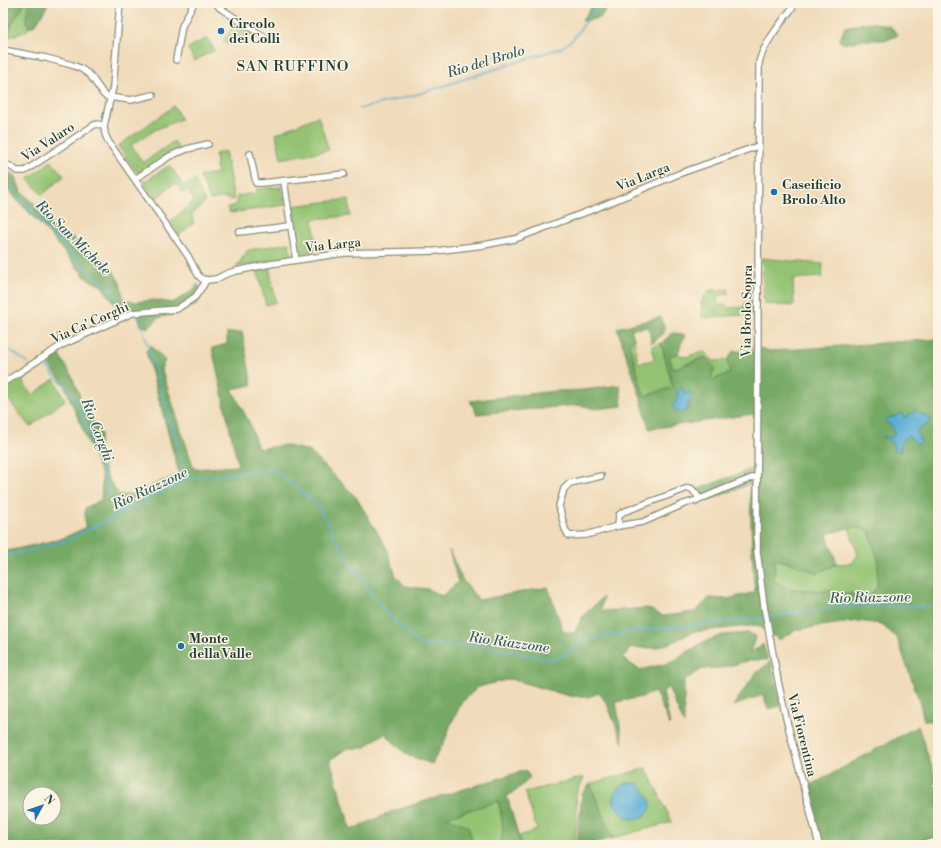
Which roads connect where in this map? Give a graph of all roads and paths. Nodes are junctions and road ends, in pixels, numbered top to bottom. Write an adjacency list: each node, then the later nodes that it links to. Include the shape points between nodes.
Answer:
1 (120, 3): 9 (street)
2 (194, 3): 7 (street, via 182,26)
3 (216, 3): 5 (street)
4 (796, 3): 12 (street, Via Brolo Sopra, via 759,58)
5 (266, 38)
6 (3, 50): 9 (street, via 80,68 90,75 104,95)
7 (176, 60)
8 (153, 95): 9 (street, via 131,100)
9 (111, 98): 10 (street)
10 (104, 126): 14 (street, Via Valaro, via 94,125 25,171 17,171); 16 (street, via 108,141)
11 (208, 144): 16 (street, via 170,156)
12 (758, 146): 20 (street, Via Larga, via 681,173 514,239 435,250 344,253); 24 (street, Via Brolo Sopra)
13 (250, 154): 17 (street, via 256,184)
14 (3, 164)
15 (344, 174): 17 (street)
16 (135, 179): 21 (street, via 188,256 198,275)
17 (284, 181): 18 (street)
18 (290, 226): 19 (street); 20 (street)
19 (238, 232)
20 (296, 260): 21 (street, Via Larga, via 236,271)
21 (206, 280): 22 (street, Via Ca' Corghi, via 195,297 177,309 132,314 62,345)
22 (3, 383)
23 (600, 476): 26 (street, via 570,483 564,489 559,506 565,529 569,536 586,535)
24 (757, 476): 25 (street); 27 (street, Via Brolo Sopra, via 757,557)
25 (700, 499): 26 (street, via 643,522); 26 (street, via 688,488 623,512 619,515)
26 (618, 526)
27 (768, 629): 31 (street, Via Fiorentina, via 782,700)
28 (938, 782): 29 (street)
29 (938, 790)
30 (938, 841): 32 (street)
31 (819, 845)
32 (918, 845)

